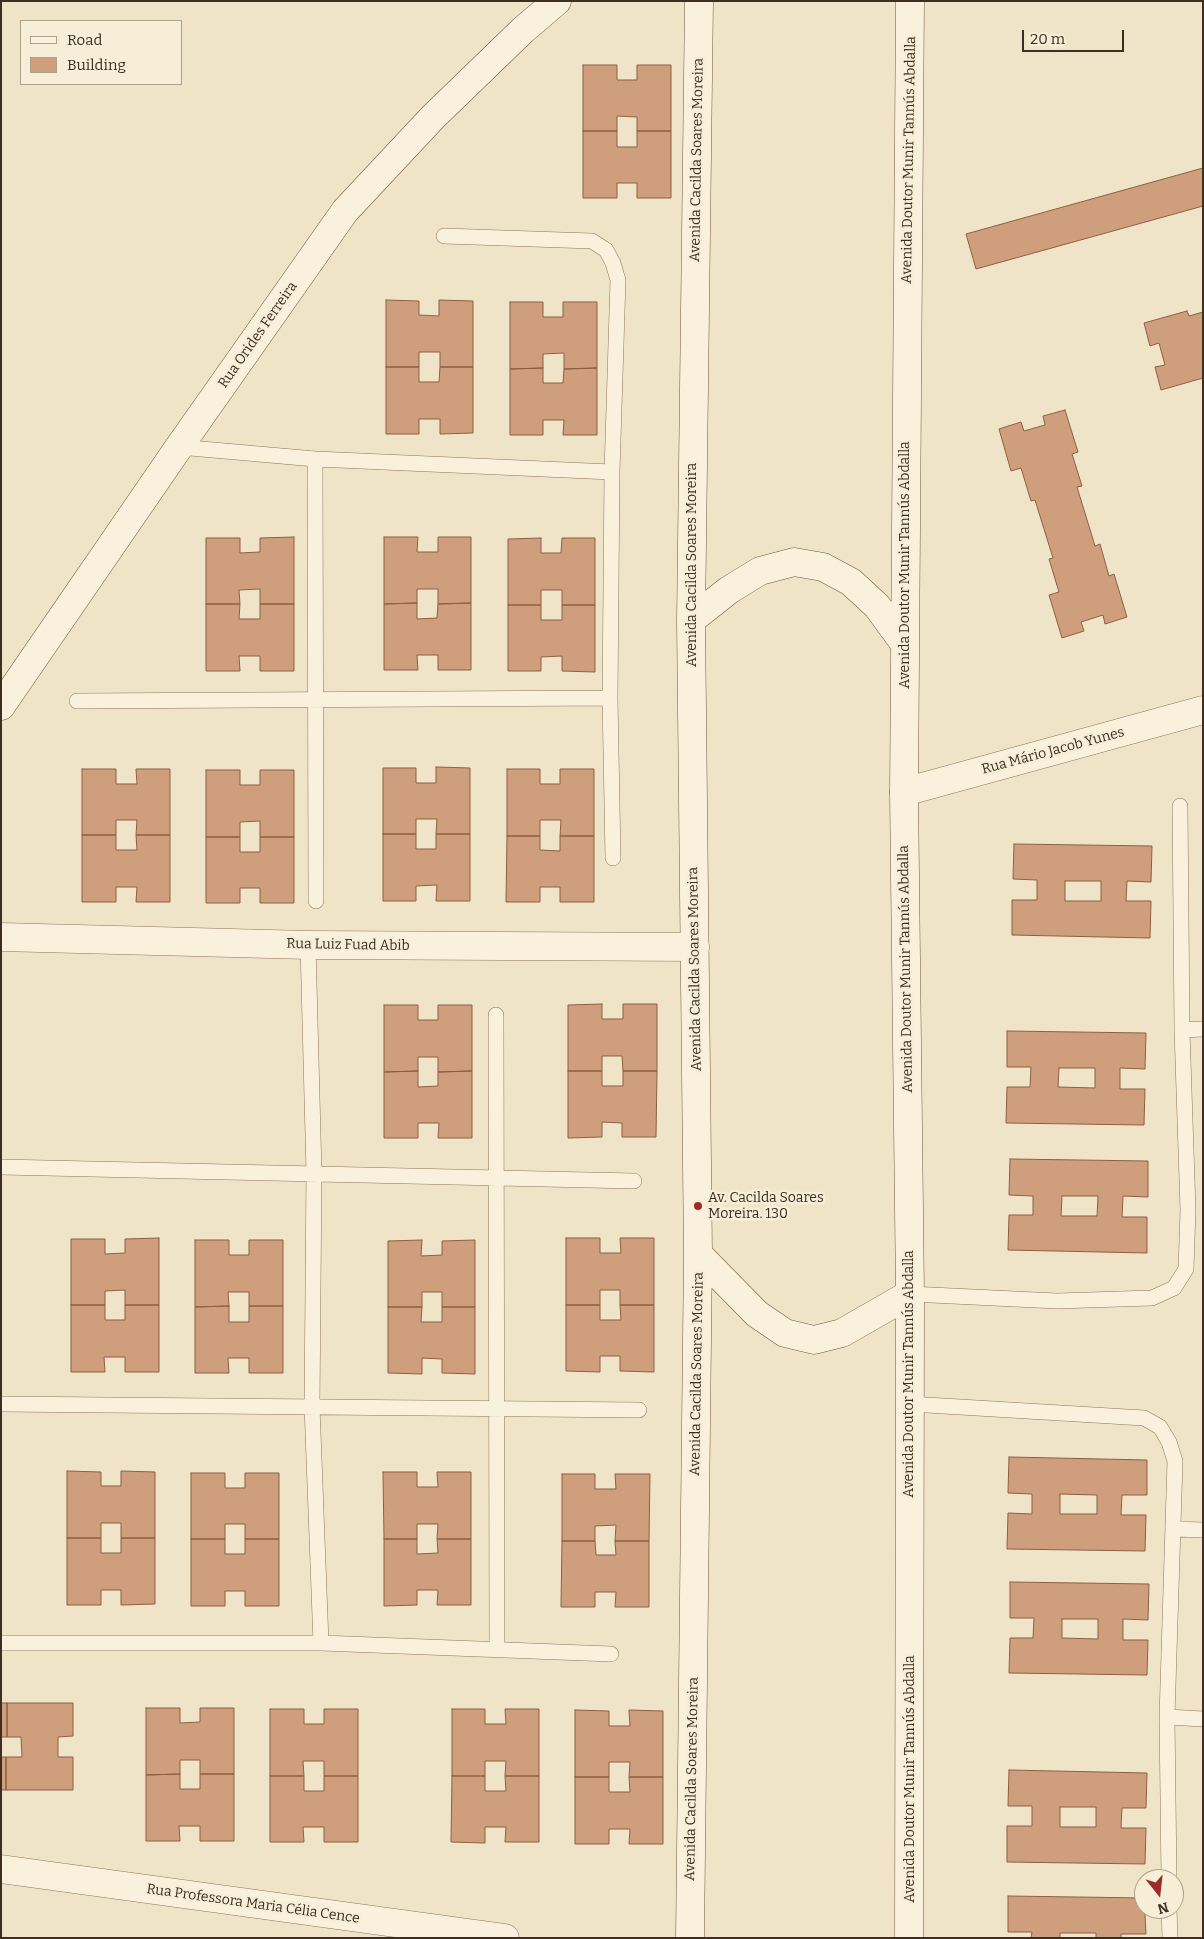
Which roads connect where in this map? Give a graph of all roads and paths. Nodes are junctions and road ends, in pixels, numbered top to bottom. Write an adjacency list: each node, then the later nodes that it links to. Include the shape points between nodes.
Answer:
1 (557, 1): 5 (street, Rua Orides Ferreira, via 432,117 345,211)
2 (699, 1): 8 (street, Avenida Cacilda Soares Moreira)
3 (910, 1): 9 (street, Avenida Doutor Munir Tannús Abdalla)
4 (444, 236): 7 (lane, via 592,241 606,250 618,280)
5 (179, 447): 6 (lane); 13 (street, Rua Orides Ferreira)
6 (315, 459): 7 (lane); 10 (lane)
7 (612, 472): 11 (lane)
8 (691, 620): 9 (street, via 760,571 794,562 823,567 851,582 878,606); 21 (street, Avenida Cacilda Soares Moreira)
9 (904, 643): 15 (street, Avenida Doutor Munir Tannús Abdalla)
10 (315, 698): 11 (lane); 12 (lane); 18 (lane)
11 (610, 698): 17 (lane)
12 (77, 701)
13 (1, 706)
14 (1203, 710): 15 (street, Rua Mário Jacob Yunes)
15 (904, 792): 31 (street, Avenida Doutor Munir Tannús Abdalla)
16 (1180, 806): 24 (lane)
17 (613, 858)
18 (316, 901)
19 (1, 937): 20 (street, Rua Luiz Fuad Abib)
20 (308, 945): 21 (street, Rua Luiz Fuad Abib); 26 (lane)
21 (695, 946): 30 (street, Avenida Cacilda Soares Moreira)
22 (496, 1015): 27 (lane)
23 (1203, 1029): 24 (lane)
24 (1182, 1030): 29 (lane)
25 (1, 1167): 26 (lane)
26 (314, 1173): 27 (lane); 34 (lane)
27 (496, 1177): 28 (lane); 35 (lane)
28 (634, 1181)
29 (1196, 1210): 31 (lane, via 1186,1269 1174,1288 1152,1298 1057,1302)
30 (698, 1254): 31 (street, via 756,1314 785,1333 814,1340 842,1333); 49 (street, Avenida Cacilda Soares Moreira)
31 (910, 1294): 33 (street, Avenida Doutor Munir Tannús Abdalla)
32 (1, 1404): 34 (lane)
33 (910, 1404): 37 (lane, via 1144,1418 1160,1426 1174,1461); 50 (street, Avenida Doutor Munir Tannús Abdalla)
34 (312, 1406): 35 (lane); 40 (lane)
35 (496, 1408): 36 (lane); 41 (lane)
36 (638, 1410)
37 (1173, 1529): 38 (lane); 43 (lane)
38 (1203, 1530)
39 (1, 1643): 40 (lane)
40 (321, 1643): 41 (lane)
41 (497, 1650): 42 (lane)
42 (612, 1654)
43 (1166, 1718): 44 (lane); 46 (lane)
44 (1203, 1719)
45 (1, 1869): 48 (street, Rua Professora Maria Célia Cence)
46 (1169, 1869)
47 (1169, 1919): 51 (lane)
48 (505, 1938)
49 (690, 1938)
50 (909, 1938)
51 (1170, 1938)

